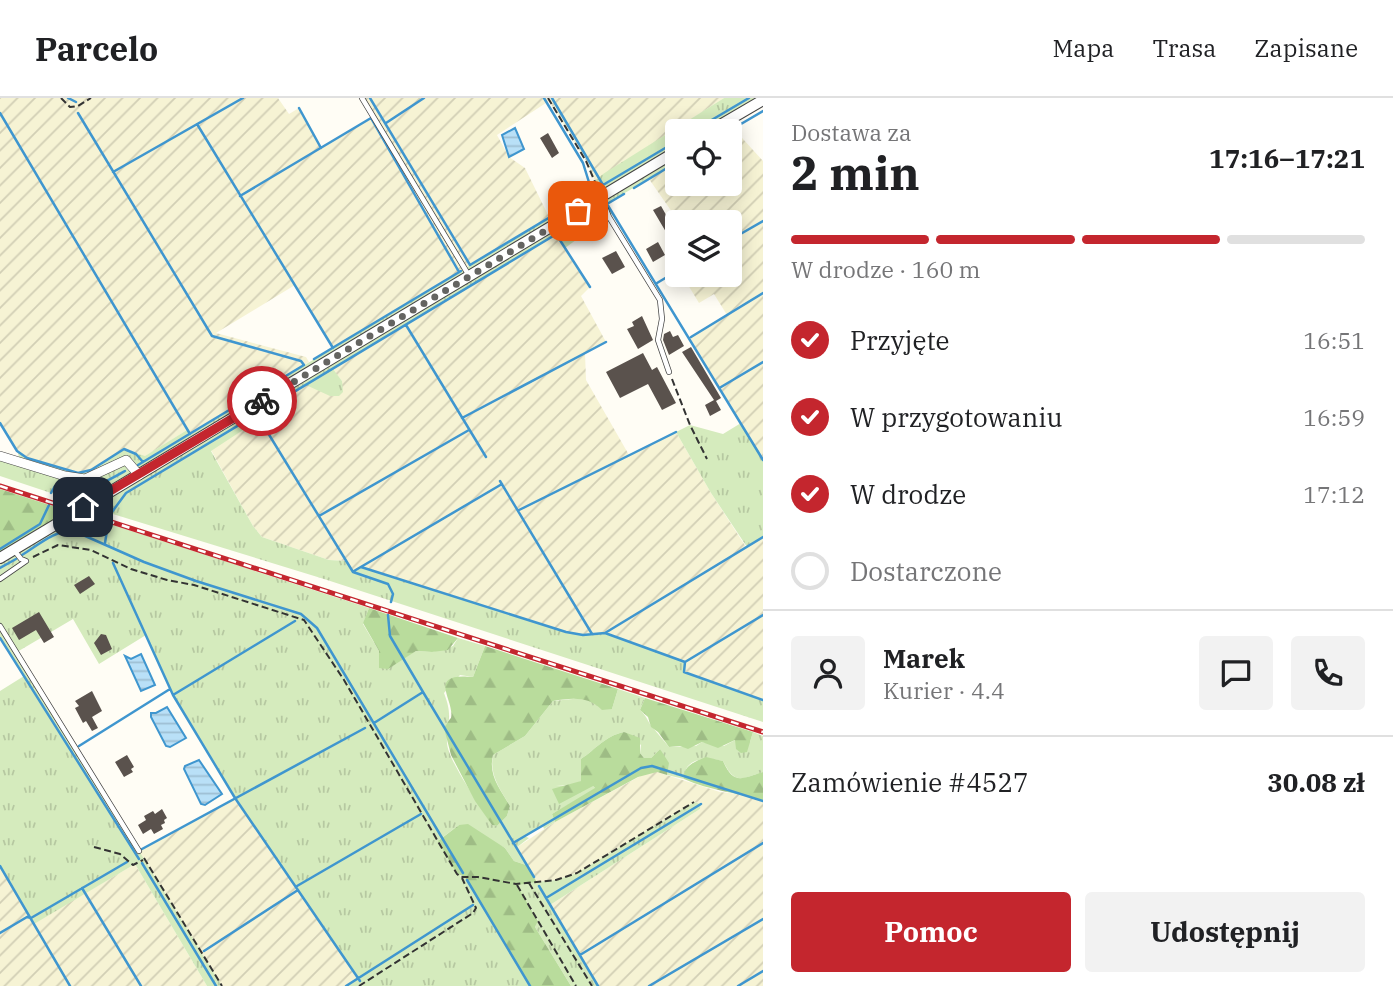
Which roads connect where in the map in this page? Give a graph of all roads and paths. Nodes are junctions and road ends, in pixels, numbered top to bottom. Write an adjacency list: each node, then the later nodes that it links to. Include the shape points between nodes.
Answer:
1 (61, 98): 2 (path, via 70,107)
2 (91, 98)
3 (362, 98): 9 (lane)
4 (548, 98): 8 (path)
5 (763, 100): 6 (street)
6 (731, 119)
7 (665, 158): 8 (street)
8 (601, 196): 9 (street); 10 (lane, via 660,300 658,340)
9 (470, 276): 13 (street)
10 (669, 372): 12 (path)
11 (0, 456): 13 (street, via 85,479 126,460)
12 (707, 459)
13 (139, 475): 14 (street)
14 (14, 550): 15 (street); 16 (lane)
15 (0, 558)
16 (26, 561): 17 (lane); 23 (path, via 54,546 68,545 91,550 131,569 304,620)
17 (0, 579)
18 (0, 626): 21 (lane)
19 (694, 802): 24 (path, via 577,873)
20 (94, 847): 22 (path, via 120,854 133,865)
21 (139, 851): 22 (path)
22 (144, 859): 26 (path)
23 (461, 877): 25 (path); 27 (path, via 477,908 473,914)
24 (529, 883): 25 (path); 29 (path)
25 (516, 884): 28 (path)
26 (222, 986)
27 (359, 986)
28 (576, 986)
29 (592, 986)

